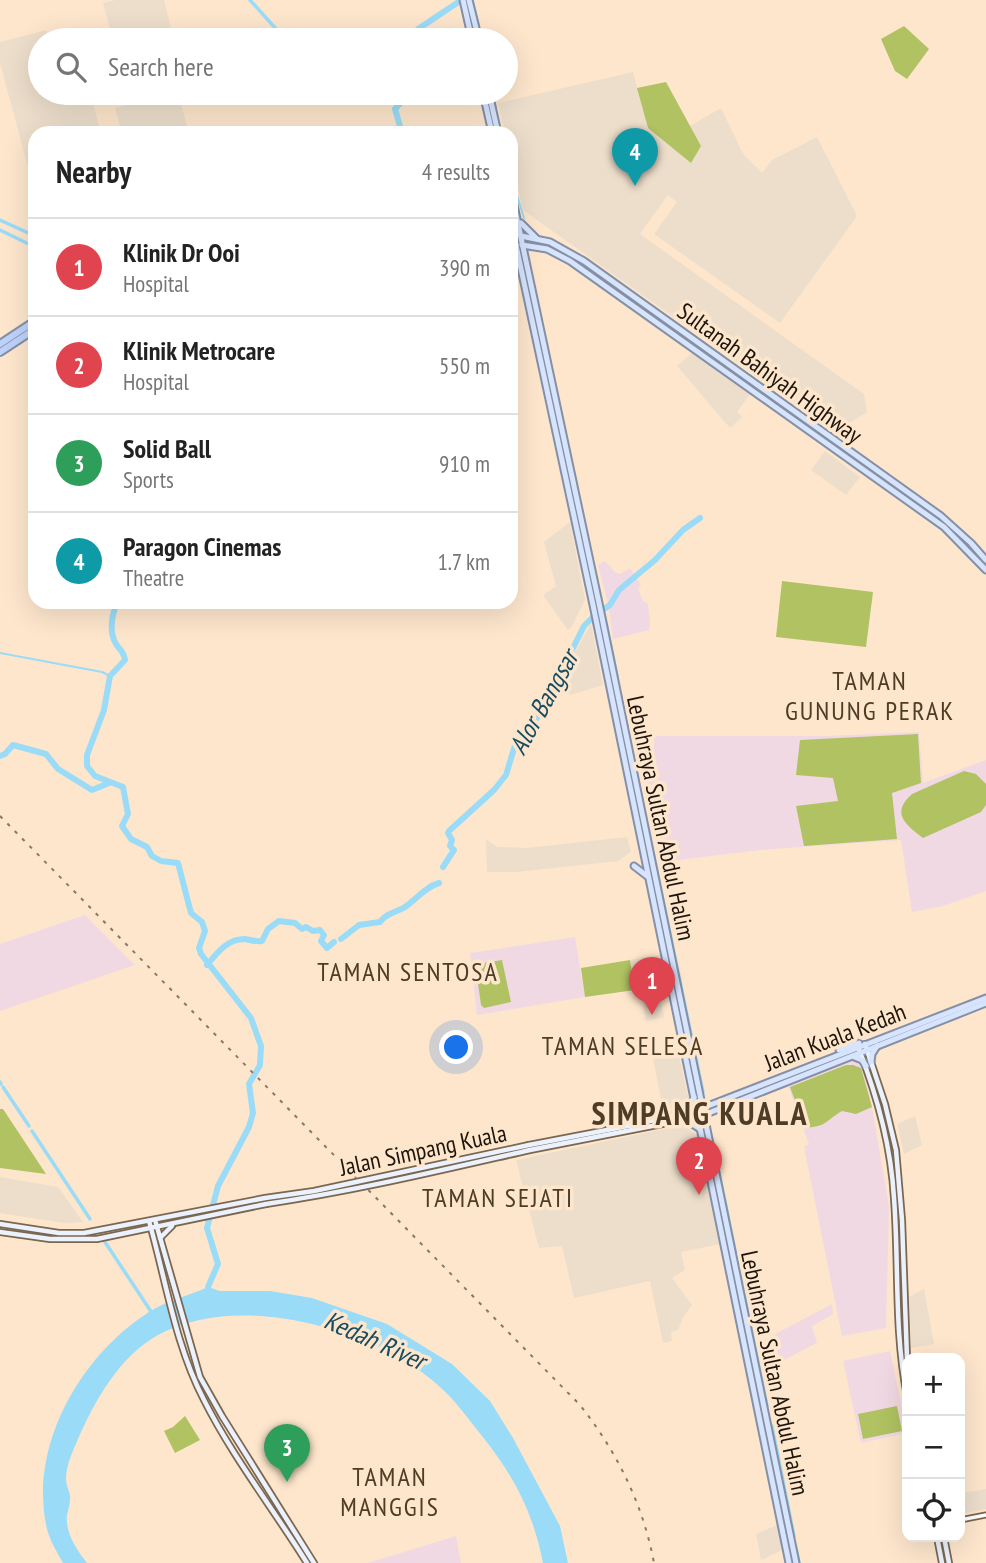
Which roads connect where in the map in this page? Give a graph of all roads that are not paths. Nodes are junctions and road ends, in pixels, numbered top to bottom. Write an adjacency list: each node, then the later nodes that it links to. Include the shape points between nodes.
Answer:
1 (463, 0): 3 (main road)
2 (469, 0): 4 (main road)
3 (469, 28)
4 (476, 28)
5 (486, 105): 7 (main road)
6 (492, 105): 8 (main road)
7 (491, 126)
8 (496, 126)
9 (518, 219): 11 (main road)
10 (518, 236): 11 (main road, Sultanah Bahiyah Highway)
11 (536, 238): 21 (main road, Sultanah Bahiyah Highway, via 584,261)
12 (518, 245): 14 (main road, Sultanah Bahiyah Highway)
13 (518, 246): 16 (main road, Lebuhraya Sultan Abdul Halim)
14 (538, 247): 16 (main road); 25 (main road, Sultanah Bahiyah Highway, via 569,261)
15 (518, 250): 29 (main road, Lebuhraya Sultan Abdul Halim)
16 (526, 257): 29 (main road, Lebuhraya Sultan Abdul Halim)
17 (28, 326): 19 (highway)
18 (28, 334): 20 (highway)
19 (0, 344)
20 (0, 352)
21 (738, 372): 22 (main road, Sultanah Bahiyah Highway); 22 (main road, via 751,373)
22 (755, 383): 23 (main road, Sultanah Bahiyah Highway)
23 (885, 476): 24 (main road, Sultanah Bahiyah Highway); 25 (main road)
24 (892, 481): 26 (main road); 27 (main road, Sultanah Bahiyah Highway, via 951,525)
25 (880, 482): 26 (main road, Sultanah Bahiyah Highway)
26 (887, 487): 28 (main road, Sultanah Bahiyah Highway, via 944,527)
27 (986, 560)
28 (986, 570)
29 (596, 604): 30 (main road, Lebuhraya Sultan Abdul Halim)
30 (600, 625): 32 (main road, Lebuhraya Sultan Abdul Halim); 39 (main road, Lebuhraya Sultan Abdul Halim)
31 (634, 866): 32 (main road)
32 (649, 879): 39 (main road, Lebuhraya Sultan Abdul Halim)
33 (986, 1000): 34 (main road, Jalan Kuala Kedah)
34 (878, 1042): 35 (main road, Jalan Kuala Kedah); 37 (main road, via 852,1045); 38 (main road)
35 (863, 1048): 36 (main road, Jalan Kuala Kedah); 37 (main road, Jalan Kuala Kedah); 38 (main road)
36 (849, 1057): 38 (main road); 40 (main road, Jalan Kuala Kedah)
37 (816, 1063): 40 (main road, Jalan Kuala Kedah)
38 (869, 1064): 53 (main road, via 889,1151); 54 (main road, via 896,1150)
39 (697, 1096): 40 (main road); 41 (main road, Lebuhraya Sultan Abdul Halim); 42 (main road)
40 (715, 1106): 41 (main road, Jalan Kuala Kedah); 43 (main road)
41 (700, 1113): 42 (main road, Jalan Simpang Kuala); 43 (main road, Lebuhraya Sultan Abdul Halim); 44 (main road, Lebuhraya Sultan Abdul Halim)
42 (687, 1117): 44 (main road); 45 (main road, Jalan Simpang Kuala, bridge, via 418,1176)
43 (706, 1124): 66 (main road, Lebuhraya Sultan Abdul Halim)
44 (701, 1131): 65 (main road, Lebuhraya Sultan Abdul Halim)
45 (205, 1213): 46 (main road, Jalan Simpang Kuala); 47 (main road, Jalan Simpang Kuala)
46 (152, 1220): 48 (main road, Jalan Simpang Kuala, via 78,1233); 49 (main road)
47 (175, 1223): 49 (main road, Jalan Simpang Kuala); 52 (main road)
48 (0, 1224)
49 (154, 1228): 50 (main road, Jalan Simpang Kuala); 52 (main road)
50 (142, 1230): 51 (main road, Jalan Simpang Kuala, via 83,1240); 52 (main road)
51 (0, 1232)
52 (157, 1239): 57 (main road, via 205,1387); 58 (main road, via 163,1282 185,1352 204,1401)
53 (898, 1318): 54 (main road); 56 (main road)
54 (905, 1318): 55 (main road)
55 (908, 1353)
56 (902, 1368)
57 (234, 1437): 58 (main road); 64 (main road)
58 (228, 1441): 63 (main road)
59 (986, 1515): 60 (street)
60 (965, 1519)
61 (938, 1542): 67 (main road)
62 (945, 1542): 68 (main road)
63 (307, 1563)
64 (314, 1563)
65 (789, 1563)
66 (796, 1563)
67 (942, 1563)
68 (949, 1563)

